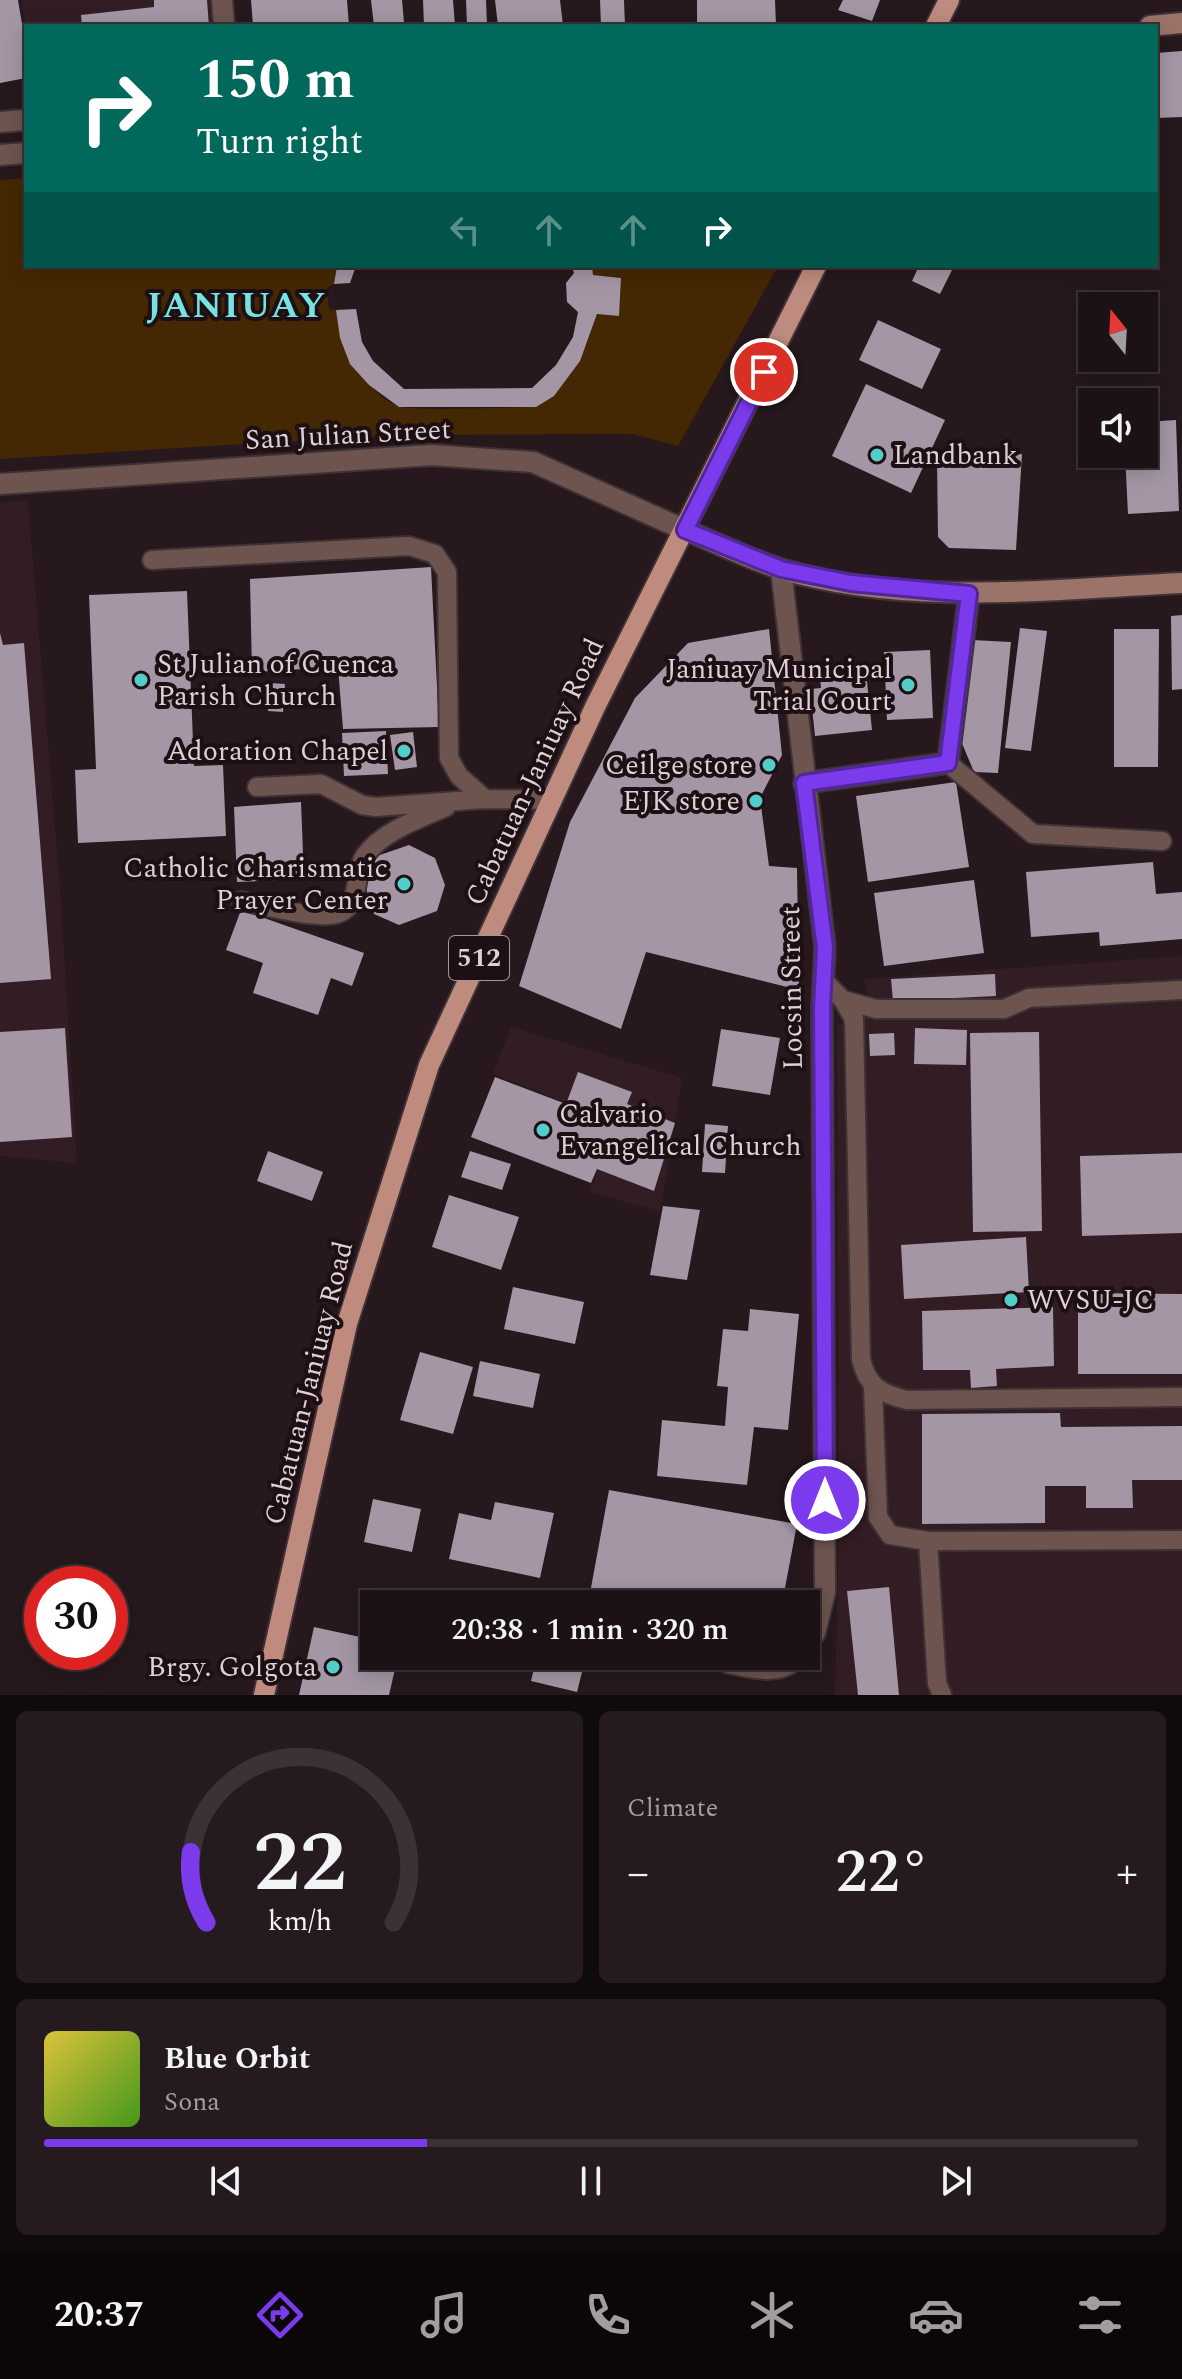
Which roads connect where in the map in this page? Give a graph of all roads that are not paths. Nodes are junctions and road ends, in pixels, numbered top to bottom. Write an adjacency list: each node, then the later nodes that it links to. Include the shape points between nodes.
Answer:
1 (222, 0): 4 (street)
2 (949, 0): 5 (main road)
3 (1182, 23): 6 (main road)
4 (224, 24)
5 (937, 24)
6 (1158, 25)
7 (24, 120): 8 (street)
8 (0, 122)
9 (24, 153): 10 (street)
10 (0, 155)
11 (815, 268): 13 (main road, Cabatuan-Janiuay Road / 512)
12 (0, 484): 13 (street, San Julian Street, via 432,455 533,462)
13 (685, 530): 15 (main road); 22 (main road, Cabatuan-Janiuay Road / 512)
14 (152, 560): 21 (lane, via 409,546 435,554 447,572 449,758 459,776)
15 (781, 569): 17 (main road, via 851,583); 19 (street, Locsin Street)
16 (1182, 583): 17 (main road)
17 (969, 594): 18 (street)
18 (948, 763): 19 (street); 24 (lane, via 1033,834)
19 (804, 783): 26 (street, Locsin Street, via 825,948)
20 (257, 787): 23 (lane, via 321,784 376,807)
21 (485, 799): 22 (lane); 23 (lane)
22 (552, 800): 34 (main road, Cabatuan-Janiuay Road / 512, via 429,1065 347,1324)
23 (458, 801): 25 (lane, via 373,846 359,867 352,901 342,912 325,915)
24 (1162, 841)
25 (241, 901)
26 (824, 981): 28 (lane); 33 (street, Locsin Street, via 825,1592)
27 (1182, 990): 28 (lane, via 1029,998 1004,1009 876,1009)
28 (843, 1000): 29 (lane, via 854,1019 861,1359)
29 (873, 1387): 30 (lane, via 907,1400); 32 (lane, via 878,1517 890,1535)
30 (1182, 1397)
31 (1182, 1540): 32 (lane)
32 (928, 1541): 35 (lane)
33 (820, 1612)
34 (264, 1695)
35 (942, 1695)

